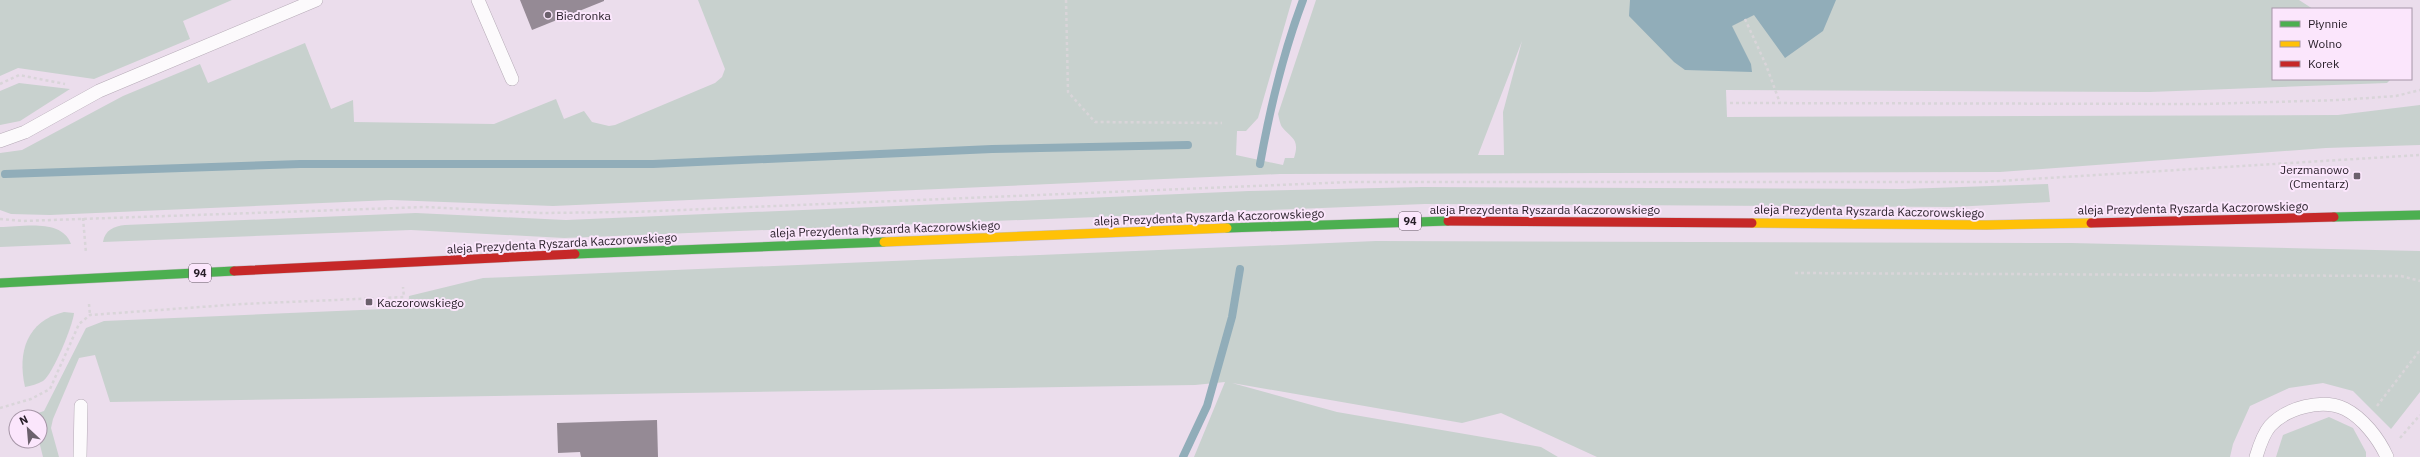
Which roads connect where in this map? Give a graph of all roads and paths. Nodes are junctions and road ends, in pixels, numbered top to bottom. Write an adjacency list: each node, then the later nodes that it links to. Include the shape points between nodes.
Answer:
1 (316, 0): 8 (lane)
2 (478, 0): 5 (lane)
3 (1066, 0): 11 (path, via 1068,92 1096,122)
4 (1745, 19): 10 (path)
5 (512, 79)
6 (0, 84): 8 (path, via 19,75)
7 (2420, 90): 10 (path, via 2396,96 2340,100 2205,104)
8 (99, 91): 12 (lane, via 25,132)
9 (1730, 103): 10 (path)
10 (1780, 103)
11 (1222, 123)
12 (0, 141)
13 (2420, 155): 15 (path, via 1983,182 1349,182 633,212 541,213 425,207 23,221)
14 (2420, 215): 16 (main road, aleja Prezydenta Ryszarda Kaczorowskiego / 94, via 1986,225 1416,221 495,256)
15 (0, 219)
16 (401, 262): 19 (main road, aleja Prezydenta Ryszarda Kaczorowskiego / 94); 22 (path, via 404,297 90,315 79,324 50,389 31,399)
17 (1795, 273): 18 (path, via 2393,276)
18 (2420, 281)
19 (0, 283)
20 (2420, 350): 24 (path)
21 (81, 406): 26 (lane)
22 (0, 408)
23 (2420, 416): 25 (path)
24 (2364, 423): 27 (lane, via 2345,409 2331,404 2310,406 2291,412 2269,426); 28 (lane)
25 (2398, 441)
26 (80, 457)
27 (2256, 457)
28 (2387, 457)

